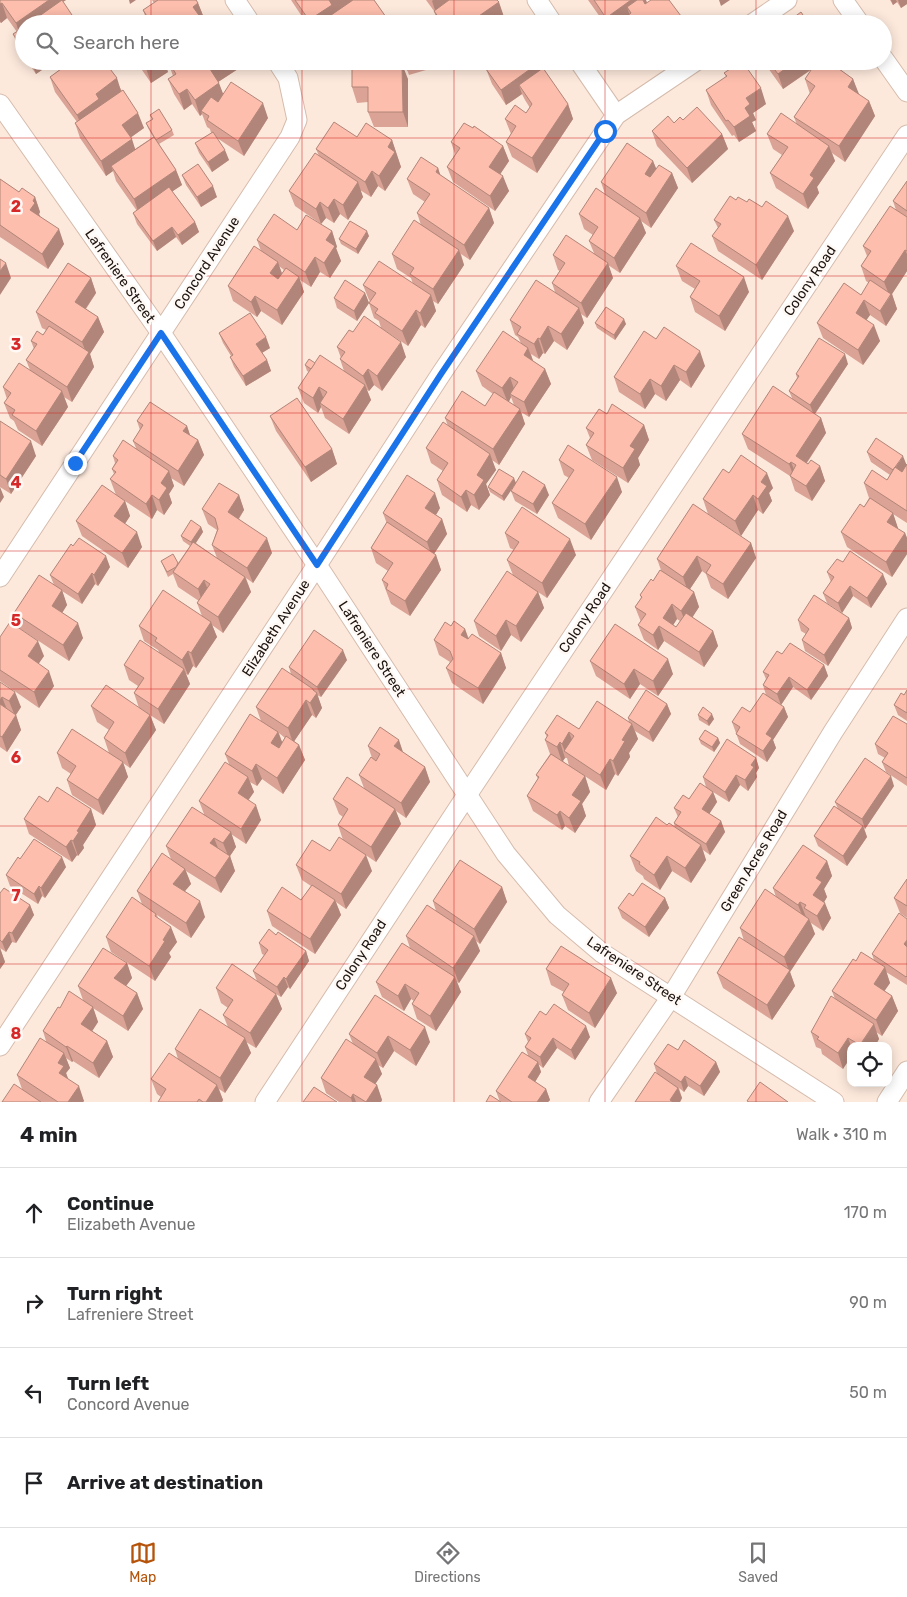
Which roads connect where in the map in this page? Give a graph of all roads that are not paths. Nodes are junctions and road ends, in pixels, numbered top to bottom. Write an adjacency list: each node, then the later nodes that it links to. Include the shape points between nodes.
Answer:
1 (234, 0): 5 (street)
2 (537, 0): 6 (street)
3 (787, 0): 7 (street)
4 (843, 0): 8 (street)
5 (245, 15)
6 (547, 15)
7 (765, 15)
8 (854, 15)
9 (283, 70): 17 (street, Concord Avenue, via 288,78 297,120 290,137)
10 (585, 70): 15 (street)
11 (683, 70): 15 (street, Elizabeth Avenue)
12 (891, 70): 13 (street)
13 (907, 92)
14 (2, 111): 17 (street, Lafreniere Street)
15 (616, 115): 18 (street, Elizabeth Avenue)
16 (907, 135): 21 (street, Colony Road)
17 (161, 333): 18 (street, Lafreniere Street); 19 (street, Concord Avenue)
18 (317, 565): 21 (street, Lafreniere Street); 23 (street, Elizabeth Avenue)
19 (0, 577)
20 (907, 618): 22 (street, Green Acres Road, via 833,732)
21 (467, 795): 22 (street, Lafreniere Street, via 506,854 557,916 602,953); 25 (street, Colony Road)
22 (671, 997): 26 (street, Green Acres Road); 27 (street, Lafreniere Street)
23 (0, 1046)
24 (907, 1071): 28 (street)
25 (265, 1102)
26 (599, 1102)
27 (834, 1102)
28 (887, 1102)

